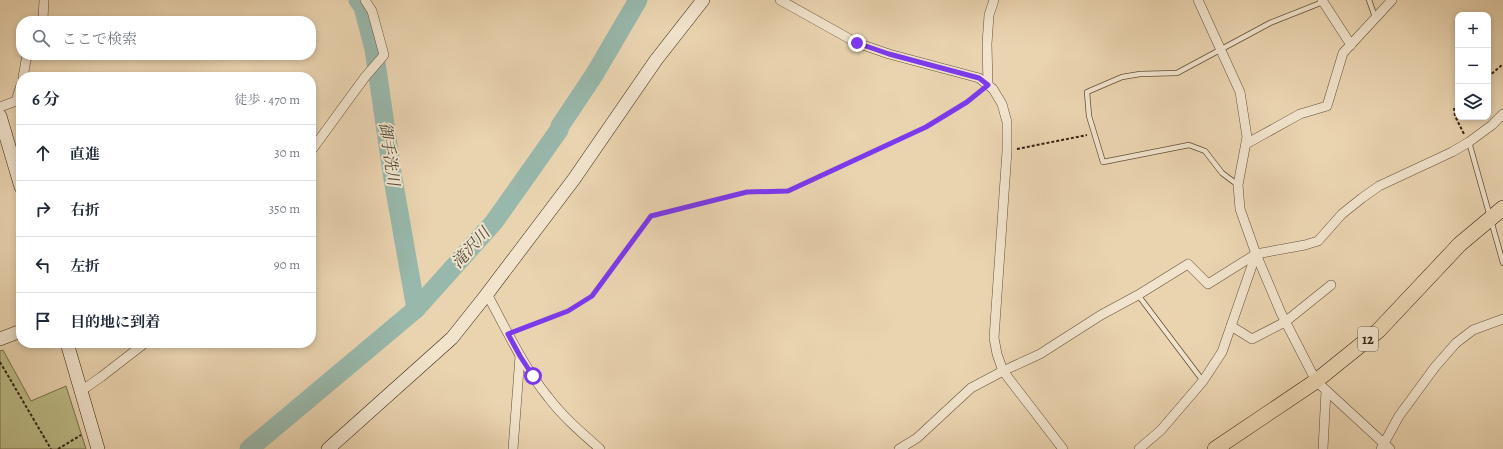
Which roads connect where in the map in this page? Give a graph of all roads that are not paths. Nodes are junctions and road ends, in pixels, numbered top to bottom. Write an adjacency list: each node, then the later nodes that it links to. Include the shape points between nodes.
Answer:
1 (44, 0): 10 (street)
2 (365, 0): 23 (street, via 372,11 384,55)
3 (703, 0): 32 (street, via 656,60 574,179)
4 (780, 0): 16 (street, via 857,43 979,78)
5 (994, 0): 16 (street, via 988,15)
6 (1198, 0): 13 (street)
7 (1369, 0): 11 (lane)
8 (1392, 0): 11 (street)
9 (1323, 1): 12 (street); 13 (lane, via 1270,23)
10 (43, 16)
11 (1376, 18): 12 (street)
12 (1351, 45): 24 (street, via 1343,53 1327,106 1300,114)
13 (1221, 50): 24 (street, via 1240,92); 26 (lane, via 1177,73 1140,74 1122,78 1087,92 1089,116 1103,162 1189,145 1205,152 1222,173)
14 (26, 60): 15 (street)
15 (24, 72)
16 (988, 85): 42 (street, via 1002,104 1007,122 994,338)
17 (16, 101): 18 (street)
18 (0, 107)
19 (1503, 114): 22 (street)
20 (0, 116): 21 (street)
21 (3, 135): 25 (street)
22 (1469, 142): 28 (lane); 29 (street, via 1379,186 1342,214 1318,242)
23 (316, 144)
24 (1246, 144): 26 (street)
25 (16, 173)
26 (1238, 185): 29 (street, via 1240,208)
27 (1503, 208): 28 (main road, 12)
28 (1490, 219): 30 (lane); 44 (main road, 12, via 1460,244 1378,331)
29 (1256, 254): 33 (street, via 1208,284 1188,264); 35 (street); 36 (street)
30 (1503, 263)
31 (1331, 285): 35 (street)
32 (487, 294): 41 (street); 48 (street, via 452,338)
33 (1138, 295): 42 (street, via 1040,354); 43 (lane)
34 (1503, 319): 46 (street, via 1473,330 1456,343 1399,416)
35 (1285, 322): 36 (street, via 1252,339); 44 (street)
36 (1231, 326): 43 (street, via 1222,352)
37 (16, 333): 38 (street)
38 (0, 339)
39 (68, 348): 45 (street)
40 (139, 348): 45 (street)
41 (520, 356): 49 (street); 50 (street, via 548,398)
42 (1003, 371): 51 (street, via 971,388 917,438); 52 (street)
43 (1203, 381): 53 (street, via 1161,430)
44 (1321, 386): 46 (street); 54 (main road, 12); 55 (street)
45 (81, 391): 47 (street)
46 (1385, 447)
47 (98, 449)
48 (328, 449)
49 (513, 449)
50 (600, 449)
51 (899, 449)
52 (1063, 449)
53 (1139, 449)
54 (1215, 449)
55 (1323, 449)

